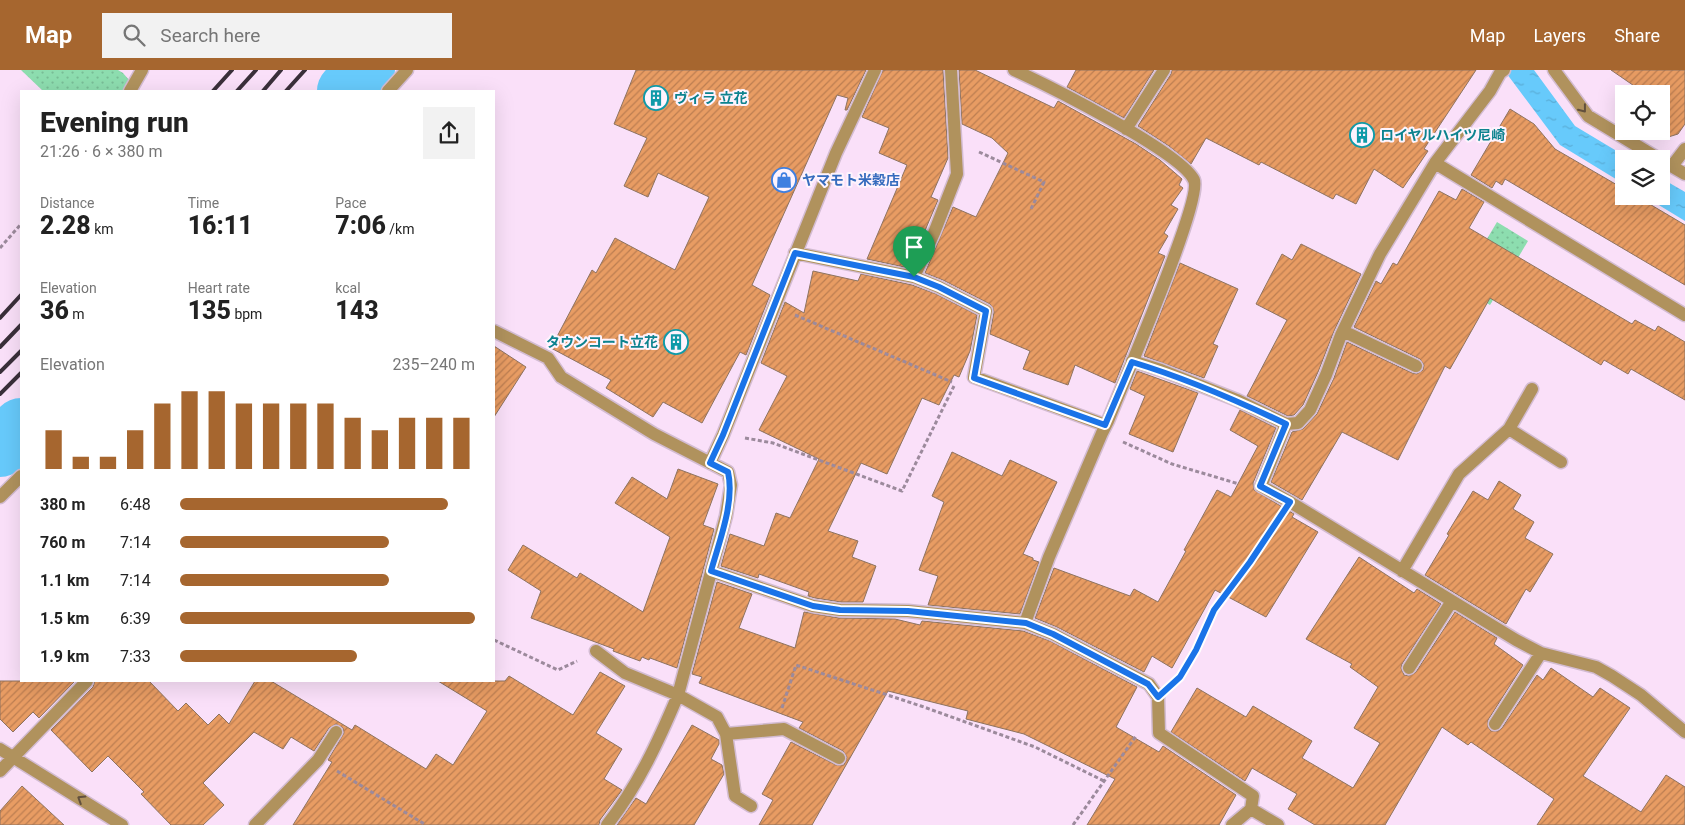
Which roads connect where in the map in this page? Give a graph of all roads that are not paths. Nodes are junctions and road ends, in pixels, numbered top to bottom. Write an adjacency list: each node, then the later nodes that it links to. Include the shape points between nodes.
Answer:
1 (142, 70): 9 (street)
2 (407, 70): 10 (street)
3 (874, 70): 18 (street)
4 (950, 70): 19 (street, via 957,174)
5 (1014, 70): 11 (street)
6 (1164, 70): 11 (street)
7 (1554, 70): 13 (street, one-way to 13, via 1588,116)
8 (1500, 71): 15 (street, via 1490,91)
9 (131, 90)
10 (389, 90)
11 (1126, 128): 23 (street, via 1171,157 1190,173 1195,182 1176,254)
12 (1685, 149): 14 (street)
13 (1644, 150)
14 (1670, 158)
15 (1435, 163): 20 (street); 21 (street, via 1380,254)
16 (1670, 165): 17 (street)
17 (1685, 174)
18 (795, 253): 19 (street); 30 (street)
19 (914, 277): 27 (street, via 986,311 974,378)
20 (1685, 315)
21 (1343, 331): 24 (street); 26 (street, via 1310,410 1298,423)
22 (495, 332): 30 (street, via 548,358 561,377 654,434)
23 (1132, 362): 26 (street, via 1237,400); 27 (street)
24 (1416, 366)
25 (1532, 389): 28 (street)
26 (1286, 424): 34 (street, via 1260,486)
27 (1104, 429): 36 (street, via 1049,557)
28 (1509, 429): 29 (street); 34 (street, via 1459,474)
29 (1561, 462)
30 (710, 463): 33 (street, via 728,472 731,485)
31 (20, 477): 32 (street)
32 (0, 497)
33 (711, 571): 36 (street, via 813,606 840,610 908,611); 41 (street)
34 (1402, 571): 35 (street)
35 (1452, 601): 38 (street); 39 (street)
36 (1026, 623): 51 (street, via 1148,684 1158,697 1159,733 1253,796)
37 (596, 651): 41 (street, via 625,673)
38 (1541, 653): 42 (street); 44 (street, via 1596,667 1641,694)
39 (1409, 668)
40 (87, 682): 47 (street)
41 (678, 695): 45 (street, via 717,717); 54 (street, via 634,787)
42 (1495, 724)
43 (336, 732): 53 (street, via 318,760)
44 (1685, 732)
45 (726, 734): 48 (street, via 784,729); 50 (street, via 735,796)
46 (0, 750): 47 (street)
47 (13, 758): 49 (street); 52 (street, one-way to 47)
48 (839, 758)
49 (0, 771)
50 (751, 806)
51 (1251, 809): 55 (street); 56 (street)
52 (122, 825)
53 (256, 825)
54 (607, 825)
55 (1232, 825)
56 (1278, 825)

